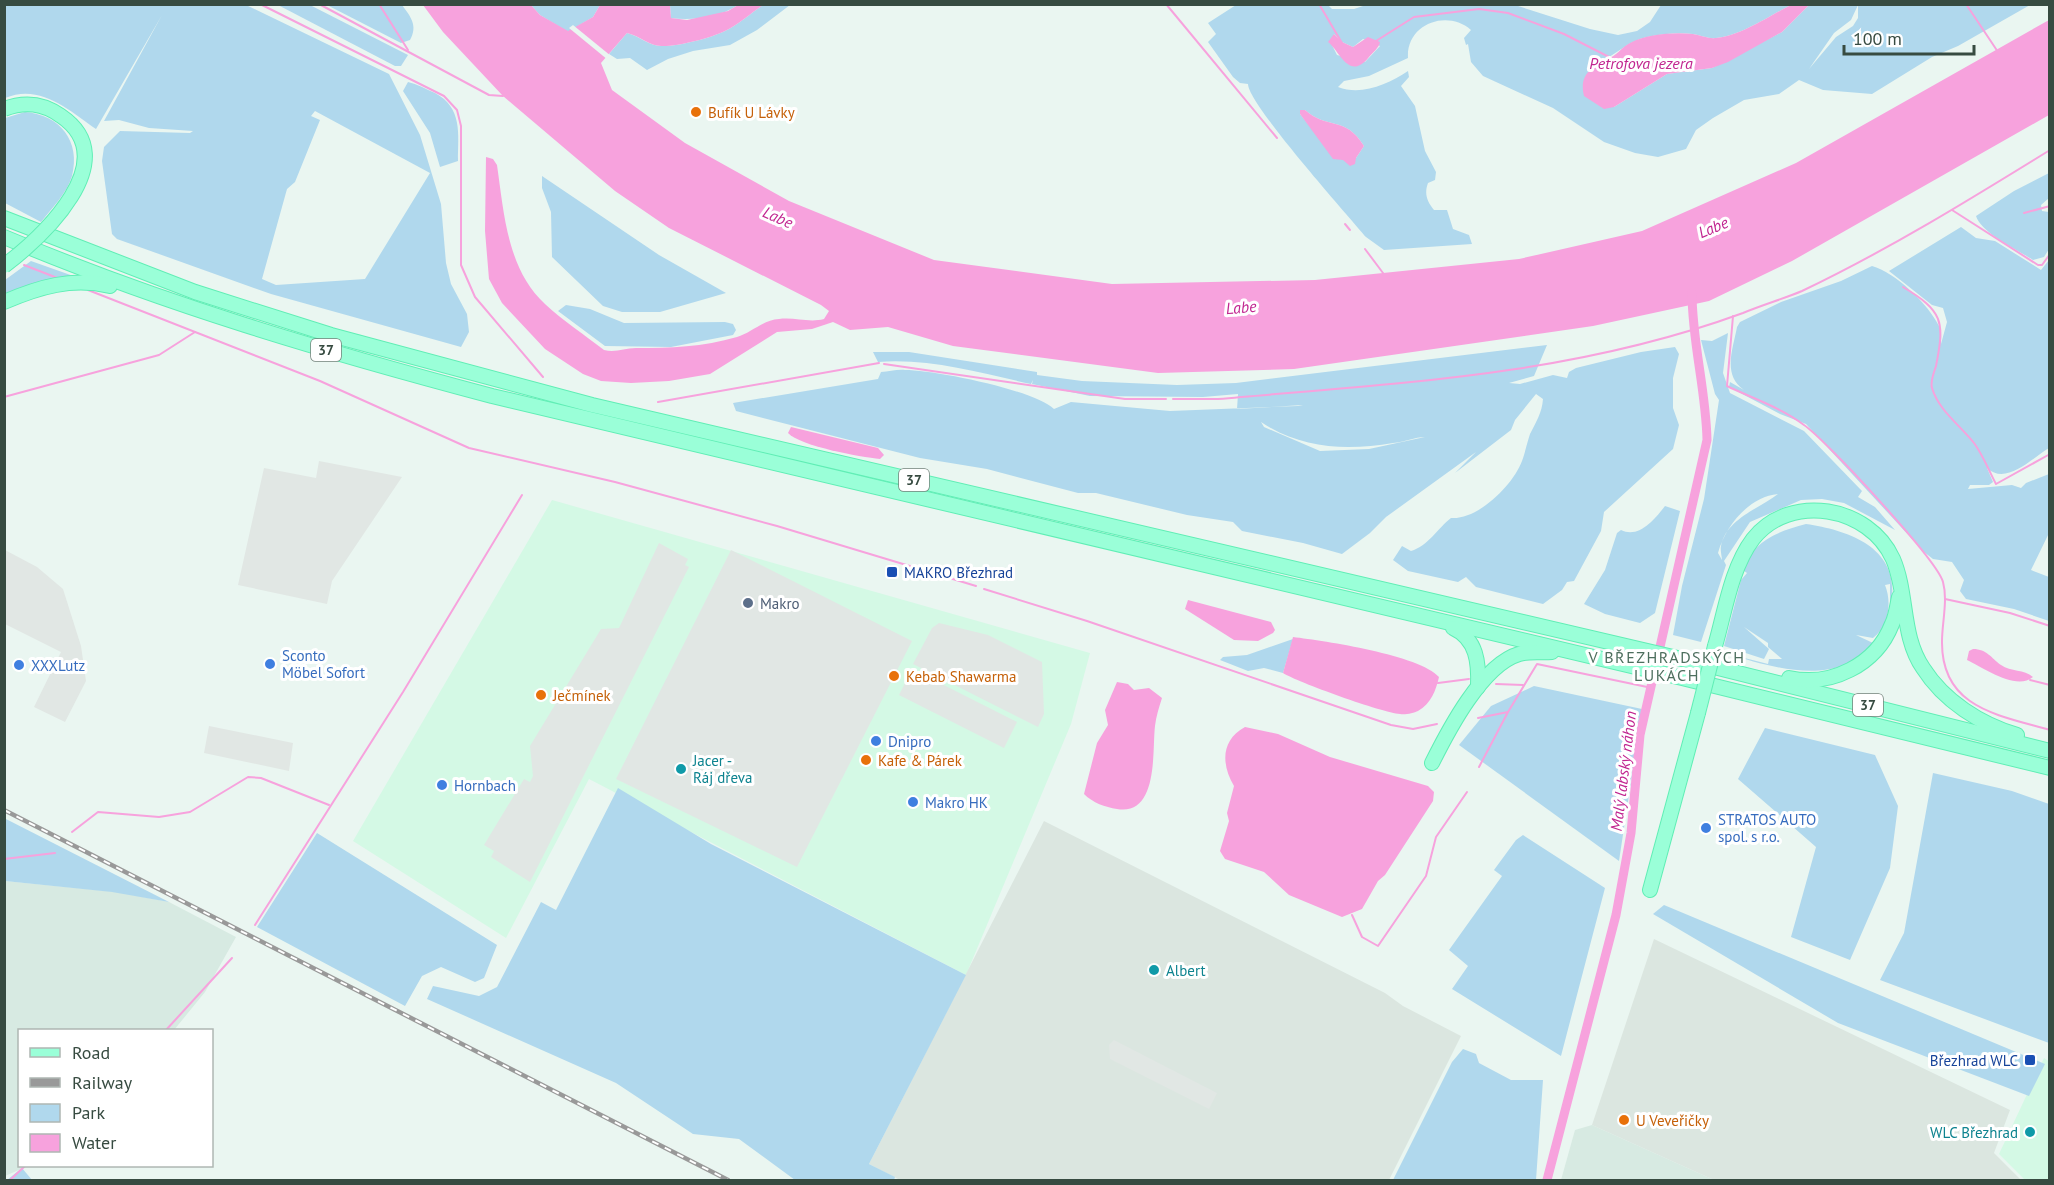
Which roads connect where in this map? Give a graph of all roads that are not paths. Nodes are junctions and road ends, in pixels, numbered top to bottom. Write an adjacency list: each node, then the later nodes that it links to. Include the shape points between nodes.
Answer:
1 (4, 109): 6 (main road, bridge, via 34,104 54,111 72,124 84,152 81,177 68,202 36,239)
2 (4, 208): 5 (main road)
3 (4, 218): 5 (main road, 37)
4 (4, 237): 7 (main road, 37)
5 (62, 241): 12 (main road, 37, via 195,292 331,335 581,402)
6 (4, 266)
7 (161, 299): 8 (main road, via 80,282 45,286); 10 (main road, 37, via 492,396)
8 (4, 302)
9 (1900, 592): 12 (main road, via 1892,624 1877,650 1848,671 1827,679 1800,680); 14 (main road, via 1906,628 1921,666 1938,689 1984,721); 18 (main road, bridge, via 1898,574 1886,547 1866,527 1837,512 1791,514 1762,529 1736,575)
10 (1396, 611): 11 (main road, 37); 13 (main road, via 1465,634 1474,649)
11 (1591, 657): 13 (main road, via 1521,653 1510,657); 17 (main road, 37)
12 (1686, 660): 15 (main road, 37)
13 (1478, 684): 16 (main road)
14 (2049, 746)
15 (2049, 751)
16 (1432, 763)
17 (2049, 768)
18 (1650, 890)

